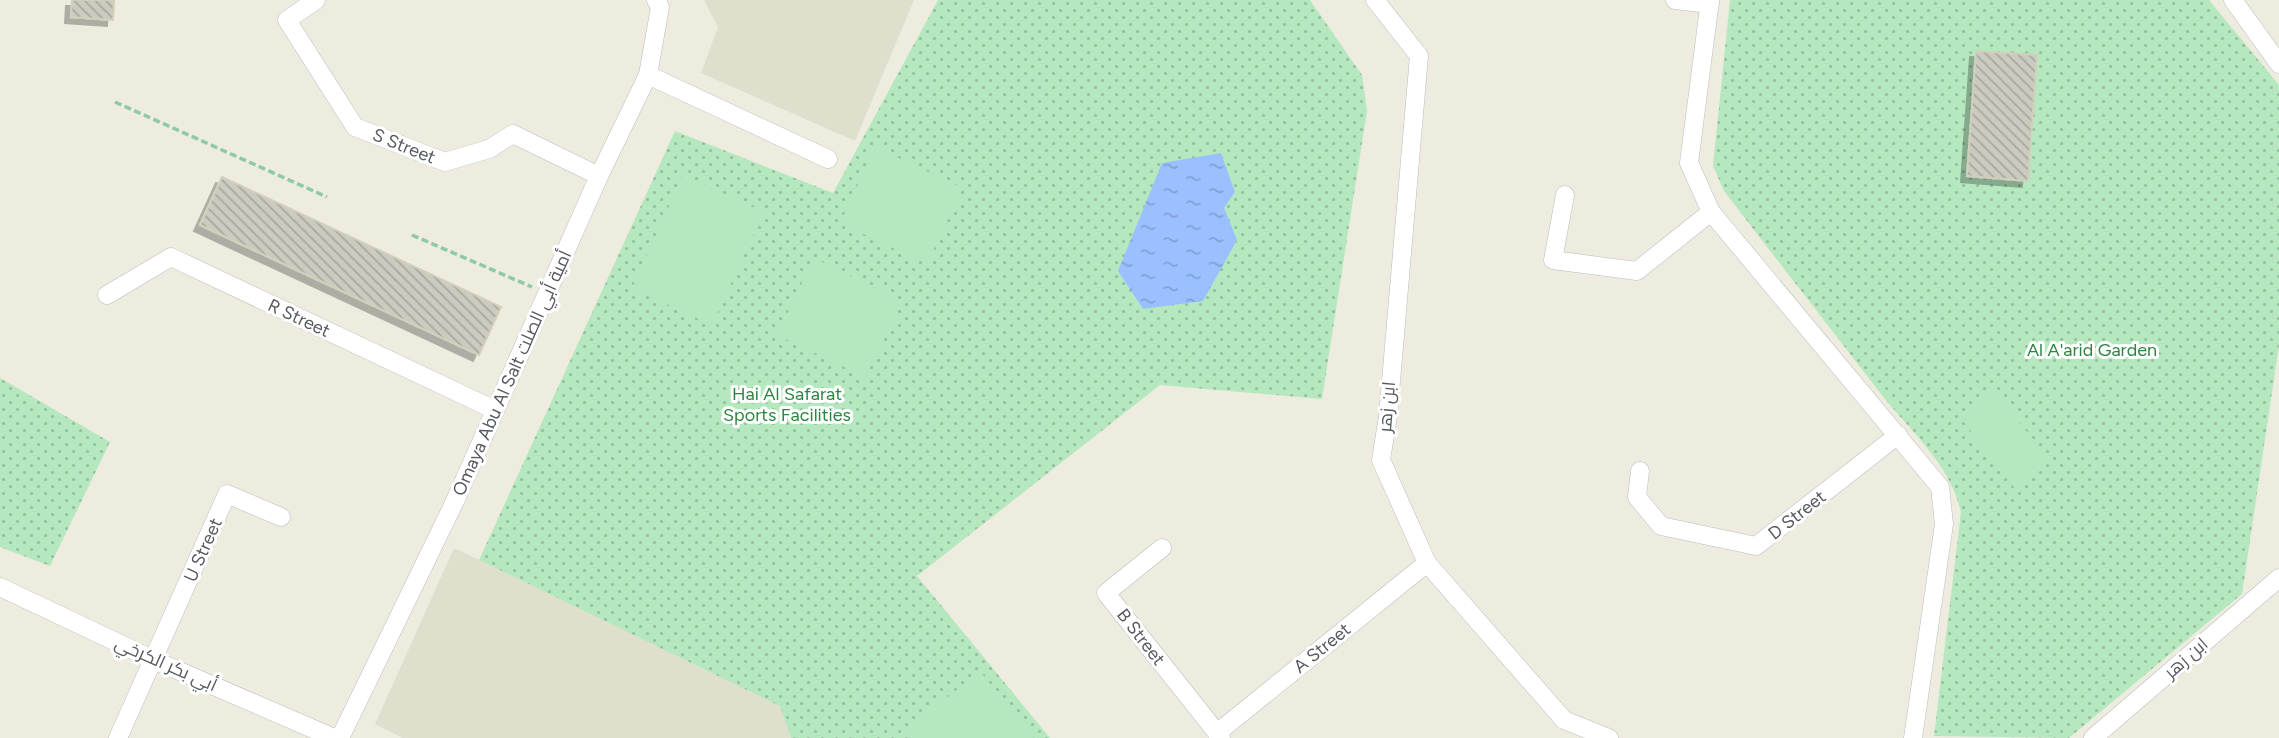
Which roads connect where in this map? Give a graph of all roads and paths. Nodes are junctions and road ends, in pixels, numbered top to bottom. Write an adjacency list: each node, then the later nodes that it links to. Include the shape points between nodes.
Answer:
1 (316, 0): 11 (street, S Street, via 287,20 355,127 445,162 489,149 513,134)
2 (656, 0): 8 (street, Omaya Abu Al Salt أمية أبي الصلت, via 660,7)
3 (1376, 0): 23 (street, ابن زهر, via 1419,55 1381,460)
4 (1675, 0): 6 (street)
5 (2232, 0): 7 (street)
6 (1710, 2): 14 (street, via 1689,163)
7 (2279, 64)
8 (648, 75): 10 (street); 11 (street, Omaya Abu Al Salt أمية أبي الصلت)
9 (114, 102): 13 (path)
10 (828, 159)
11 (599, 176): 16 (street, Omaya Abu Al Salt أمية أبي الصلت)
12 (1565, 195): 14 (street, via 1553,260 1637,271)
13 (327, 197)
14 (1711, 212): 19 (street)
15 (412, 235): 16 (path)
16 (547, 293): 18 (street, Omaya Abu Al Salt أمية أبي الصلت)
17 (107, 295): 18 (street, R Street, via 171,257)
18 (495, 410): 29 (street, Omaya Abu Al Salt أمية أبي الصلت)
19 (1898, 435): 20 (street, D Street, via 1756,546 1661,526 1637,497); 31 (street, via 1940,488 1944,524)
20 (1640, 471)
21 (281, 517): 26 (street, U Street, via 228,494)
22 (1162, 548): 27 (street, B Street, via 1106,593)
23 (1427, 563): 27 (street, A Street); 30 (street, ابن زهر, via 1564,720)
24 (2279, 578): 32 (street, ابن زهر)
25 (0, 587): 26 (street, أبي بكر الكرخي)
26 (154, 660): 28 (street); 29 (street, أبي بكر الكرخي)
27 (1219, 735)
28 (118, 738)
29 (337, 738)
30 (1609, 738)
31 (1913, 738)
32 (2093, 738)

